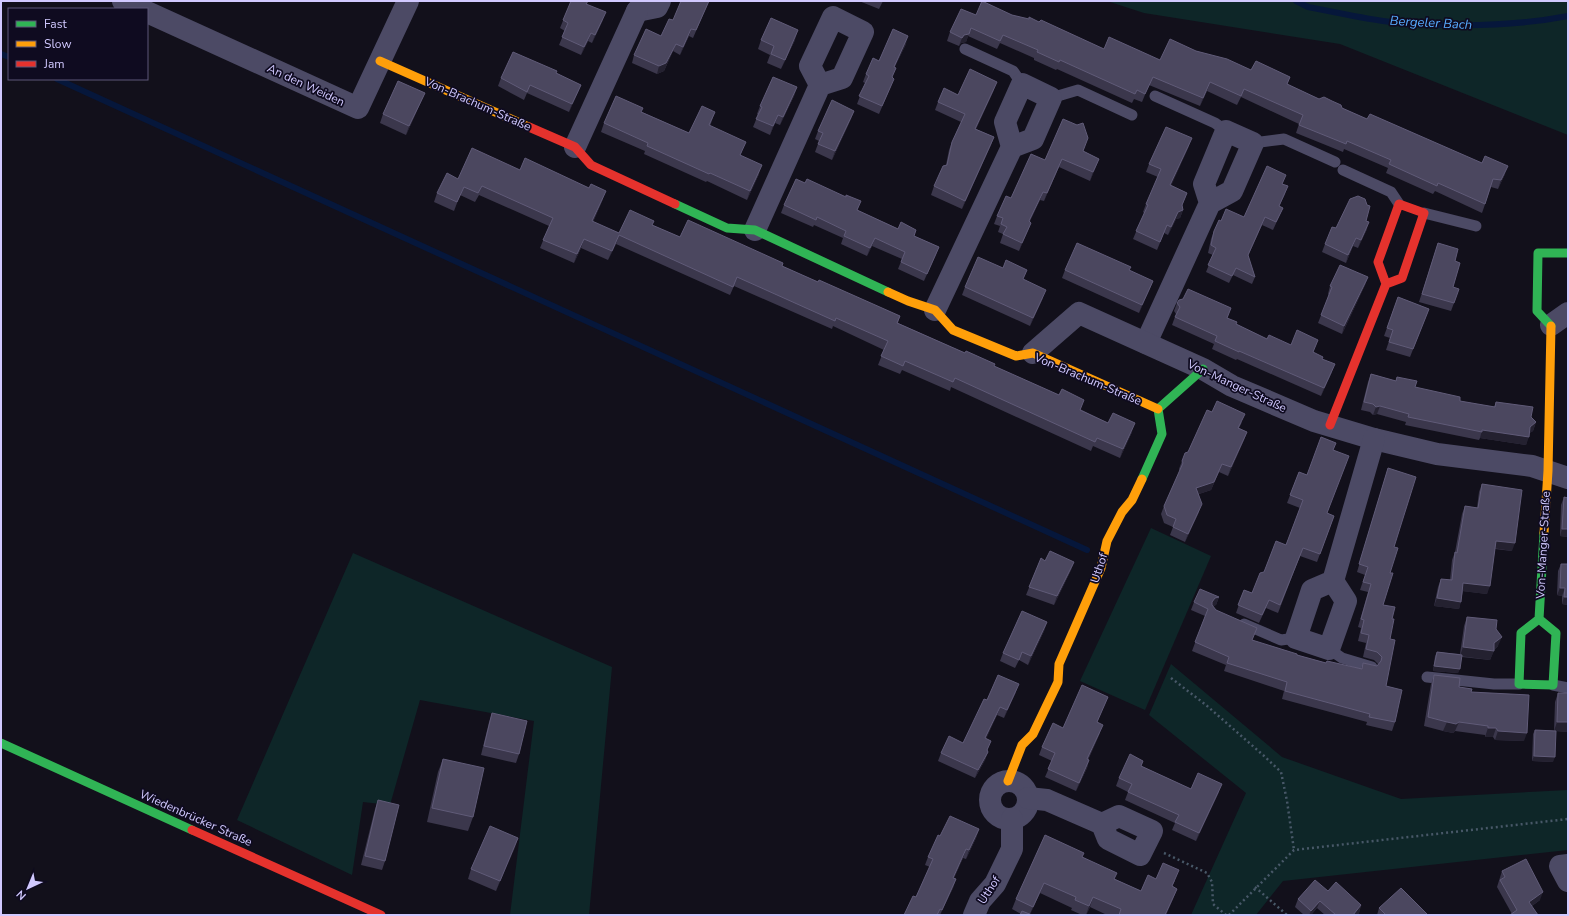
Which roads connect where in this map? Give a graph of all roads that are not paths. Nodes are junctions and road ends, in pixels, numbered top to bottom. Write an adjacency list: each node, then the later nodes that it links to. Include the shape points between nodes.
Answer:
1 (123, 1): 5 (street)
2 (408, 1): 8 (street, An den Weiden)
3 (660, 1): 4 (street, via 657,6)
4 (634, 6): 17 (street)
5 (138, 8)
6 (148, 12): 8 (street, An den Weiden, via 358,108)
7 (965, 49): 9 (lane, via 1013,71)
8 (380, 61): 17 (street, Von-Brachum-Straße)
9 (1022, 84): 12 (street); 16 (street, via 1005,122)
10 (820, 85): 22 (street)
11 (1155, 96): 14 (lane, via 1215,123)
12 (1051, 98): 13 (lane, via 1078,90); 16 (street, via 1032,139)
13 (1132, 115)
14 (1226, 131): 15 (street); 18 (street, via 1204,184)
15 (1253, 143): 18 (street, via 1232,191); 19 (lane, via 1284,139 1391,192)
16 (1012, 146): 25 (street)
17 (575, 147): 22 (street, Von-Brachum-Straße, via 591,165 727,228)
18 (1210, 203): 27 (street)
19 (1399, 204): 20 (street); 24 (street, via 1378,262)
20 (1424, 213): 21 (lane); 24 (street, via 1402,278)
21 (1476, 226)
22 (755, 230): 25 (street, Von-Brachum-Straße, via 908,301)
23 (1568, 253): 26 (street, Von-Manger-Straße, via 1538,253 1537,311)
24 (1386, 284): 31 (street)
25 (935, 310): 28 (street, Von-Brachum-Straße, via 953,330 1016,356)
26 (1560, 319): 33 (street, Von-Manger-Straße)
27 (1146, 343): 28 (street, Von-Manger-Straße, via 1079,313); 29 (street, Von-Manger-Straße)
28 (1034, 353): 30 (street, Von-Brachum-Straße)
29 (1203, 369): 30 (street); 31 (street, Von-Manger-Straße, via 1232,386 1314,421)
30 (1158, 409): 46 (street, Uthof, via 1162,434 1132,500 1122,512 1107,541 1101,568 1059,664 1058,682 1033,734 1022,745)
31 (1330, 425): 32 (street, Von-Manger-Straße)
32 (1374, 439): 33 (street, Von-Manger-Straße, via 1437,454 1532,466); 35 (street)
33 (1548, 471): 34 (street, Von-Manger-Straße); 36 (street, Von-Manger-Straße)
34 (1568, 478)
35 (1333, 581): 38 (street, via 1312,590); 39 (street, via 1346,601)
36 (1539, 619): 42 (street, via 1521,633); 43 (street, via 1556,633)
37 (1237, 621): 38 (lane, via 1281,640)
38 (1296, 638): 39 (street)
39 (1329, 650): 40 (lane, via 1342,658)
40 (1372, 667)
41 (1427, 677): 42 (lane)
42 (1519, 684): 43 (street)
43 (1553, 685): 44 (lane)
44 (1568, 688)
45 (1, 743): 52 (street, Wiedenbrücker Straße)
46 (1008, 781): 47 (street, via 1018,783 1025,789); 48 (street, via 1000,783 989,797 990,806 996,814 1003,819)
47 (1028, 798): 48 (street, via 1027,808 1021,815); 49 (street, via 1047,800 1102,824 1119,816 1152,831)
48 (1012, 819): 53 (street, Uthof, via 1012,848 995,884 980,901)
49 (1145, 844)
50 (1568, 864): 51 (street, via 1560,866)
51 (1568, 881)
52 (381, 915)
53 (974, 915)

